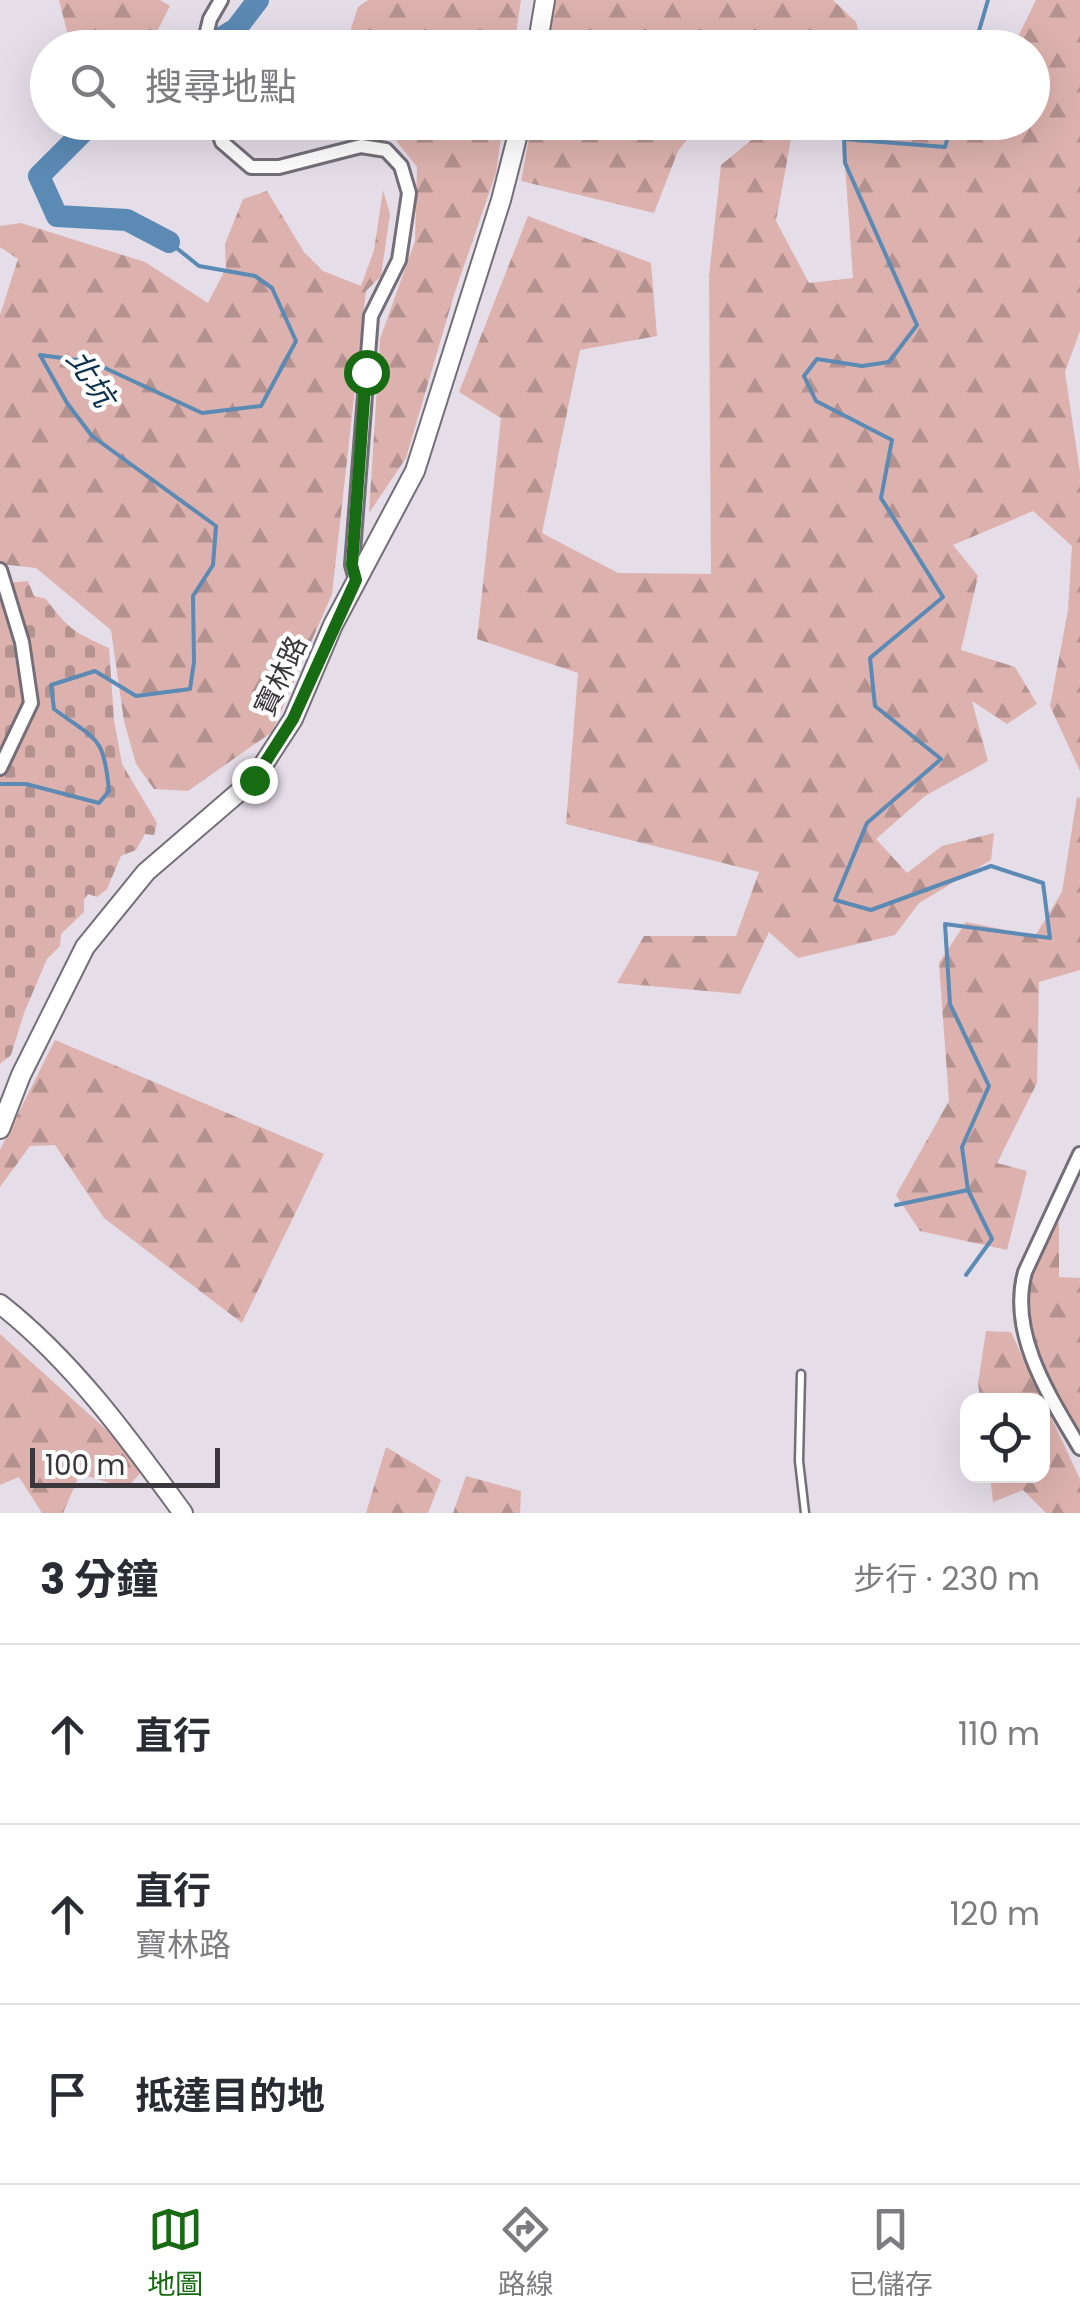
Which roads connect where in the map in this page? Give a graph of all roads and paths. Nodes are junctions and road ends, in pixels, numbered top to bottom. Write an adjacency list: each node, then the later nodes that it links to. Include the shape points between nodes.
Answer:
1 (220, 0): 3 (street)
2 (544, 0): 4 (main road)
3 (207, 30)
4 (540, 30)
5 (221, 140): 8 (street, via 251,167 279,167 361,146 386,150 401,166 409,193 399,260 370,316)
6 (516, 140): 8 (main road, 寶林路, via 425,442)
7 (0, 570): 9 (street, via 22,642 31,703)
8 (356, 580): 10 (main road, 寶林路, via 293,719 254,780 146,872 85,947)
9 (0, 768)
10 (0, 1129)
11 (1080, 1154): 14 (street, via 1020,1293 1032,1356)
12 (0, 1304): 15 (main road, via 117,1422)
13 (801, 1374): 16 (lane, via 799,1461)
14 (1080, 1448)
15 (184, 1513)
16 (806, 1513)

